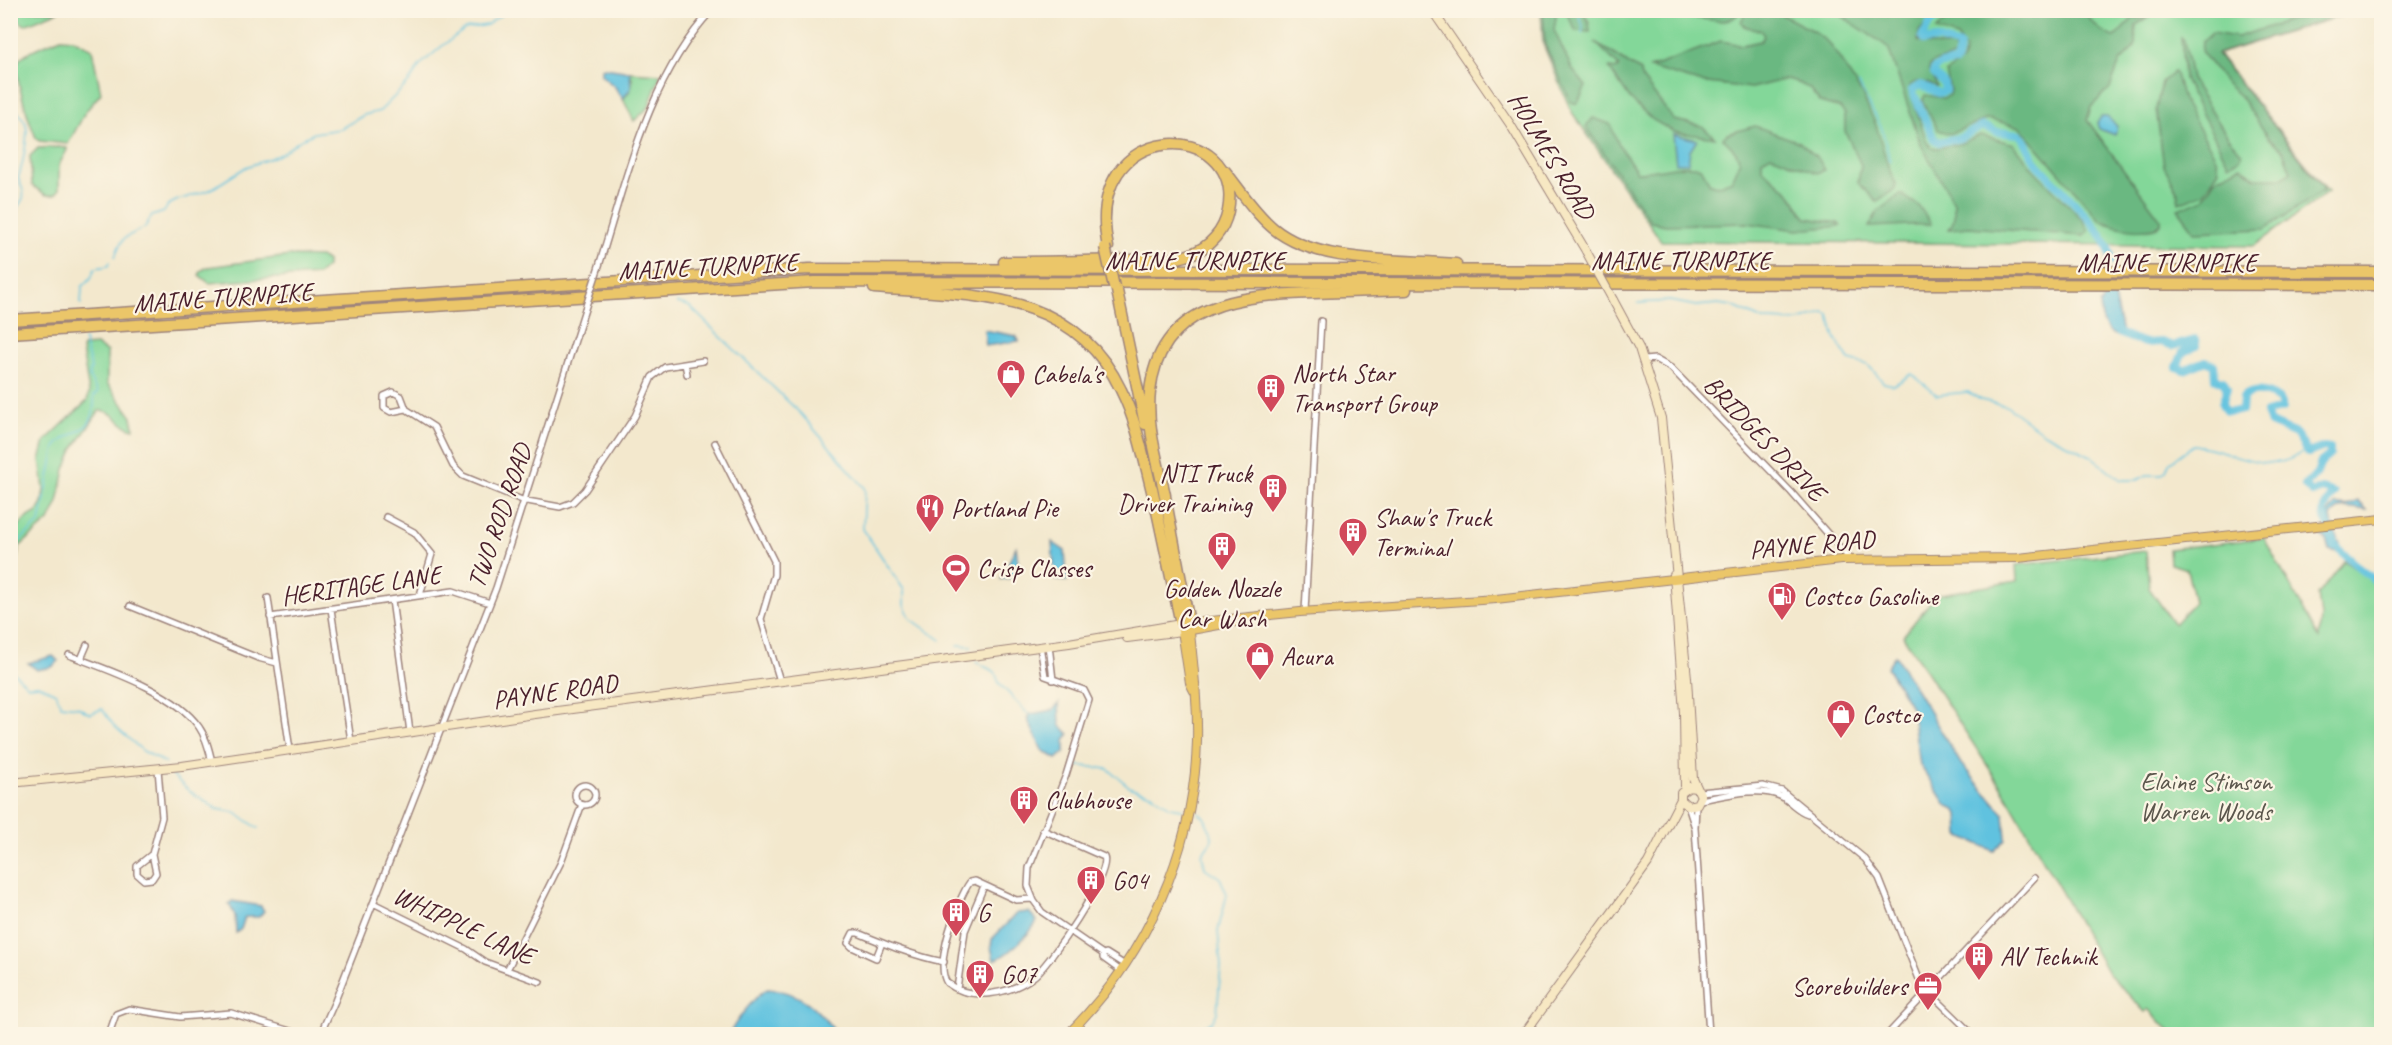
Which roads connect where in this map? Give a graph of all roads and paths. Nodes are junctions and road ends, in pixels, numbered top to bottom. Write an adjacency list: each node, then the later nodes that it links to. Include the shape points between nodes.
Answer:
1 (712, 10): 20 (street, TWO ROD ROAD, bridge, via 685,42 662,84 634,155)
2 (1432, 10): 13 (street, HOLMES ROAD, bridge, via 1510,124 1586,251)
3 (1107, 247): 4 (highway, via 1104,214 1108,193 1120,170 1140,152 1160,144 1181,144 1201,151 1217,165 1229,195 1227,217 1217,236 1191,254 1159,259 940,264); 5 (highway, via 1101,215 1115,174 1128,158 1146,146 1177,141 1207,152 1266,221 1301,244 1342,255); 19 (highway, bridge)
4 (927, 269): 5 (highway, MAINE TURNPIKE); 10 (highway, MAINE TURNPIKE, via 744,273)
5 (1519, 270): 6 (highway, MAINE TURNPIKE)
6 (2382, 271)
7 (814, 282): 8 (highway, MAINE TURNPIKE); 12 (highway, MAINE TURNPIKE); 19 (highway, via 998,298 1057,319 1087,342 1118,382)
8 (1546, 283): 9 (highway, MAINE TURNPIKE); 19 (highway, via 1265,295 1229,301 1199,313 1168,343 1151,382)
9 (2382, 285)
10 (10, 320)
11 (1321, 321): 31 (street)
12 (10, 333)
13 (1644, 360): 23 (street, BRIDGES DRIVE, via 1654,359 1671,368); 24 (street, HOLMES ROAD, via 1665,440)
14 (702, 361): 15 (street)
15 (685, 364): 16 (street); 20 (street, via 665,367 652,377 633,419 577,499 556,508)
16 (687, 374)
17 (406, 409): 17 (street, via 398,393 384,396 387,410); 20 (street, via 434,428 460,474)
18 (715, 443): 39 (street, via 774,561 774,575 761,619)
19 (1159, 495): 33 (highway)
20 (526, 501): 28 (street, TWO ROD ROAD)
21 (386, 517): 25 (street, via 414,532 432,554)
22 (2382, 519): 23 (main road, PAYNE ROAD, via 2003,559)
23 (1850, 559): 24 (main road, PAYNE ROAD)
24 (1675, 576): 31 (main road, PAYNE ROAD, via 1496,599); 47 (street); 47 (street, via 1685,788)
25 (420, 595): 27 (street, HERITAGE LANE); 28 (street, HERITAGE LANE, via 458,591)
26 (268, 598): 32 (street)
27 (392, 600): 30 (street, HERITAGE LANE); 41 (street)
28 (490, 603): 40 (street, TWO ROD ROAD)
29 (130, 606): 38 (street)
30 (331, 609): 32 (street, HERITAGE LANE); 42 (street)
31 (1305, 611): 33 (main road, PAYNE ROAD)
32 (270, 618): 38 (street)
33 (1185, 627): 35 (street, PAYNE ROAD); 59 (main road, via 1194,691 1196,757 1185,830 1156,912)
34 (87, 645): 37 (street)
35 (1044, 646): 39 (street, PAYNE ROAD); 49 (street, via 1053,680 1084,690 1089,700 1066,775)
36 (69, 655): 37 (street)
37 (81, 659): 44 (street, via 135,681 190,717 204,736)
38 (277, 663): 43 (street)
39 (780, 681): 40 (street, PAYNE ROAD)
40 (442, 728): 41 (street, PAYNE ROAD); 54 (street, TWO ROD ROAD)
41 (410, 732): 42 (street, PAYNE ROAD)
42 (351, 741): 43 (street, PAYNE ROAD)
43 (290, 750): 44 (street, PAYNE ROAD)
44 (212, 762): 45 (street, PAYNE ROAD)
45 (158, 769): 46 (street, PAYNE ROAD); 50 (street, via 162,817)
46 (10, 783)
47 (1692, 799): 62 (street, via 1769,793 1808,814 1872,867 1917,976); 63 (street); 68 (street, via 1671,819 1648,863)
48 (581, 807): 48 (street, via 595,798 589,785 582,785 576,792); 58 (street, via 561,862)
49 (1043, 830): 53 (street, via 1029,872); 55 (street, via 1106,860 1094,893)
50 (152, 854): 50 (street, via 137,866 142,879 152,879 156,873)
51 (2034, 878): 62 (street)
52 (984, 886): 53 (street, via 1018,901); 57 (street, via 974,881 966,886 950,925); 61 (street, via 965,932)
53 (1032, 898): 55 (street, via 1042,912)
54 (373, 903): 58 (street, WHIPPLE LANE, via 485,962); 66 (street, TWO ROD ROAD, via 326,1022)
55 (1068, 930): 59 (street); 61 (street, via 1040,971 1028,980 993,995)
56 (882, 943): 56 (street, via 855,933 848,944 876,957); 57 (street)
57 (944, 962): 61 (street, via 944,978)
58 (508, 968): 60 (street, WHIPPLE LANE)
59 (1123, 968): 67 (main road)
60 (540, 982)
61 (957, 989)
62 (1928, 993): 69 (street); 70 (street)
63 (1710, 1034)
64 (109, 1035): 65 (street, via 116,1014 132,1009 180,1017 235,1014)
65 (300, 1035)
66 (316, 1035)
67 (1068, 1035)
68 (1524, 1035)
69 (1888, 1035)
70 (1972, 1035)

